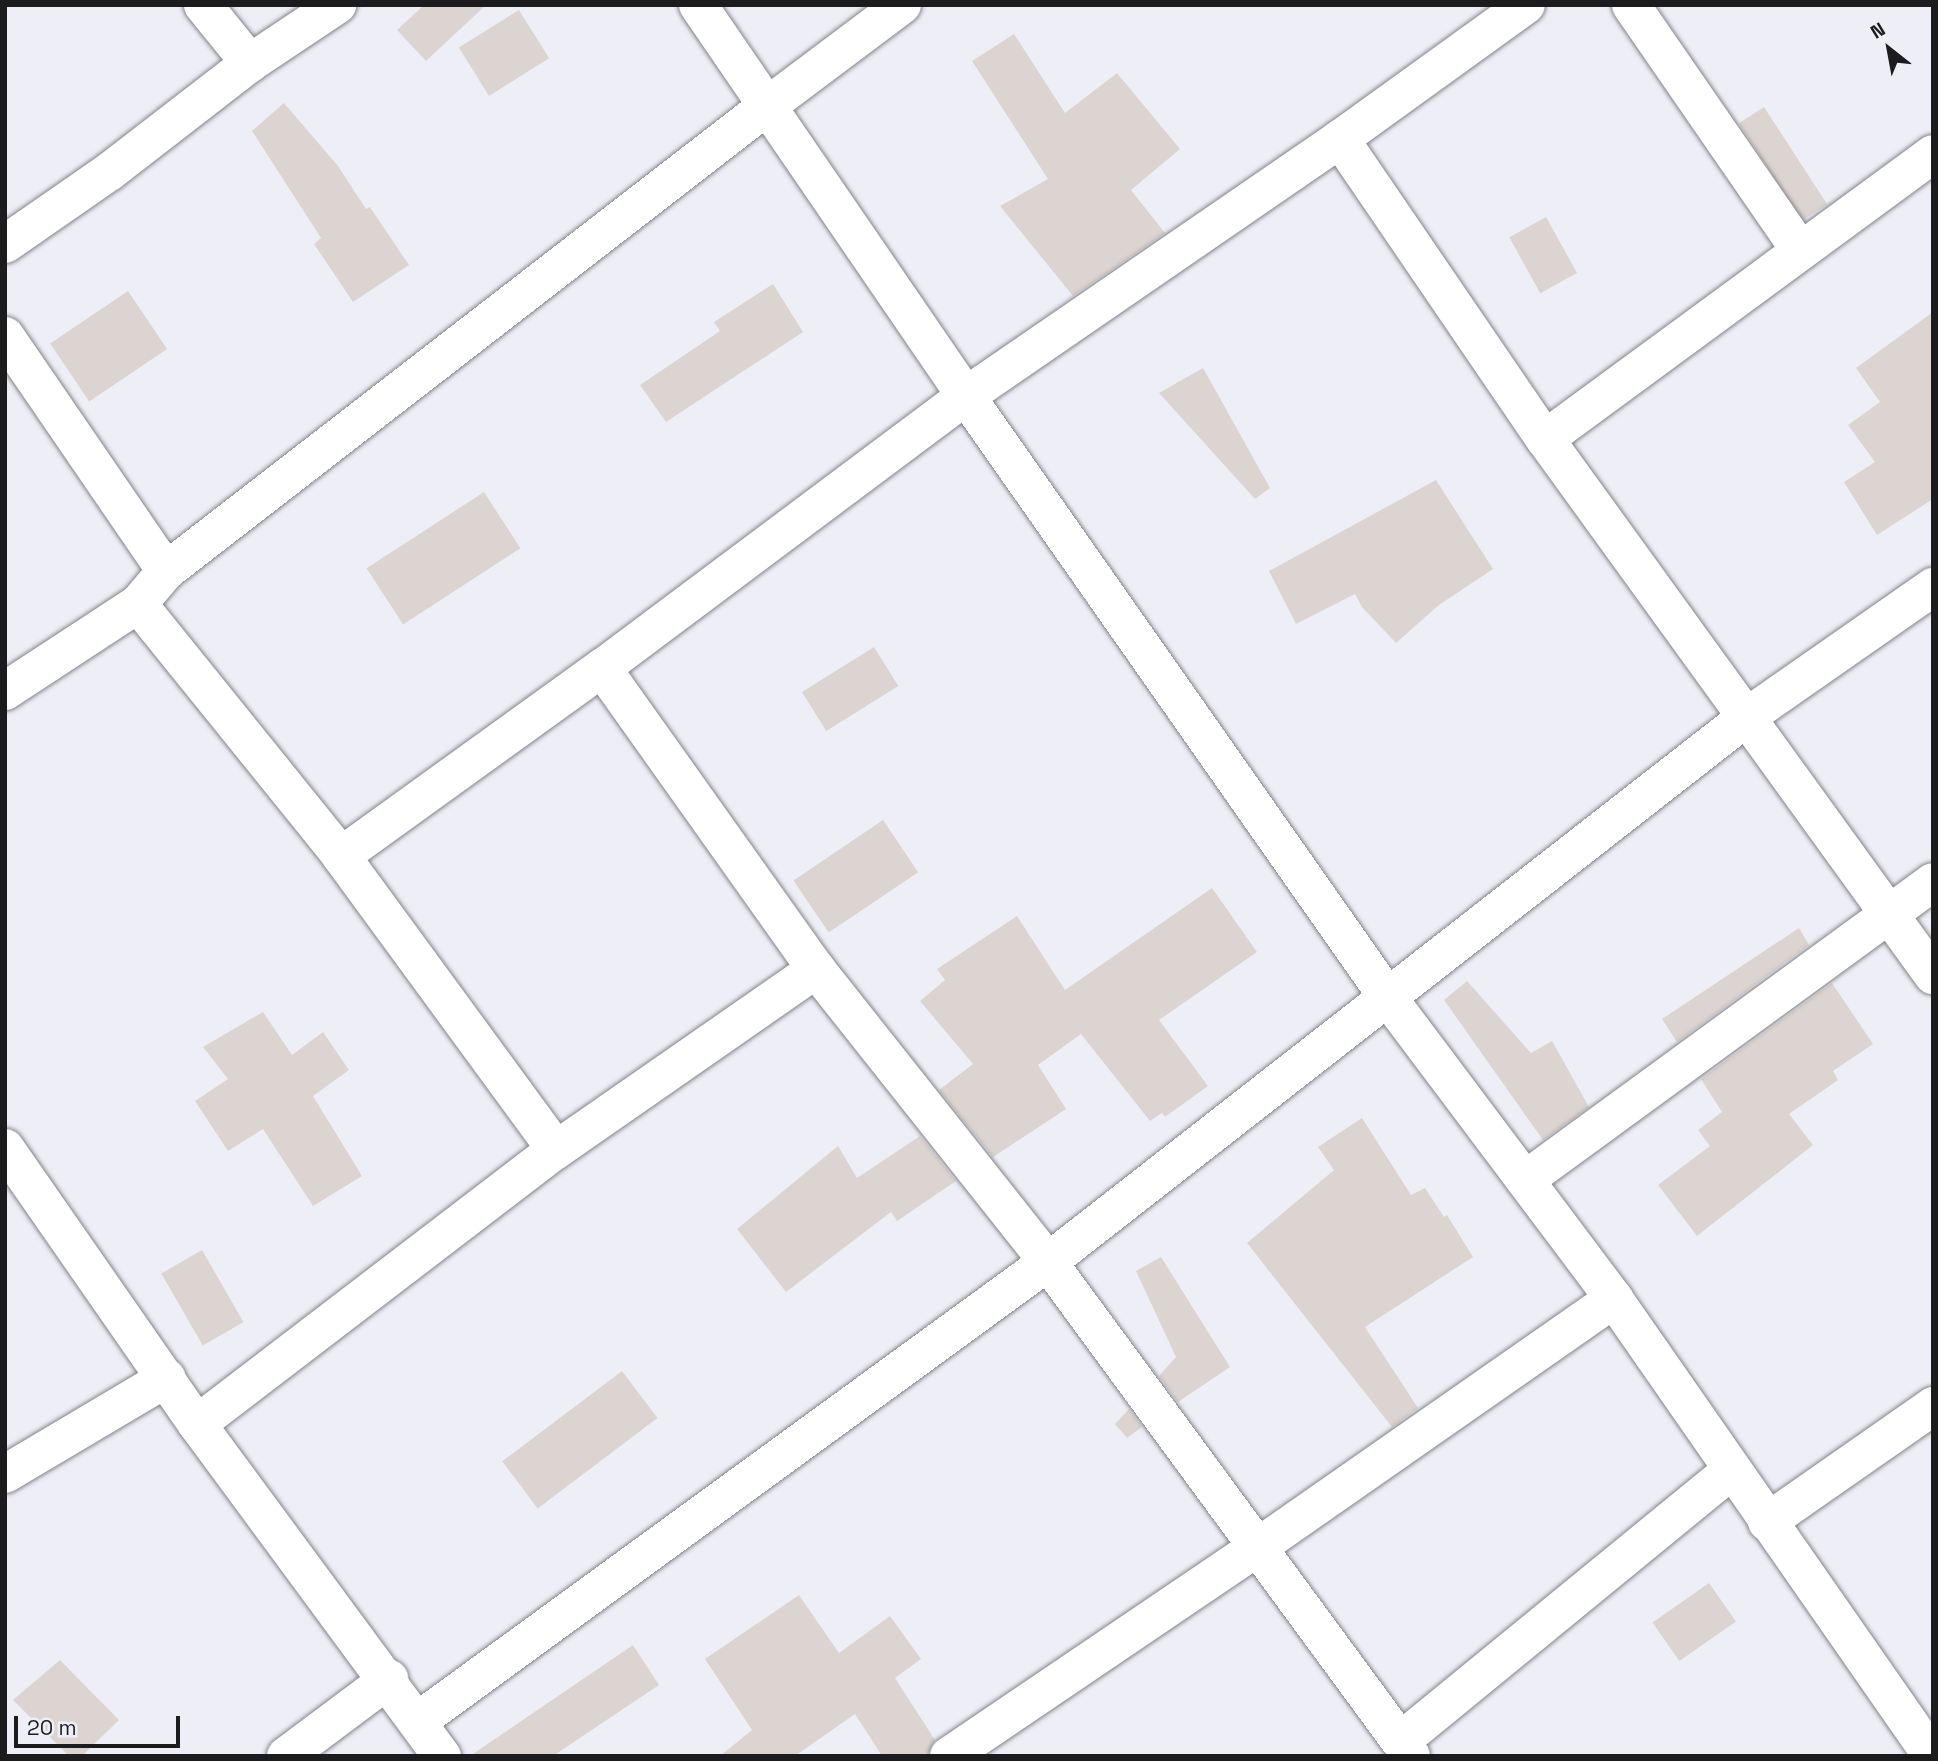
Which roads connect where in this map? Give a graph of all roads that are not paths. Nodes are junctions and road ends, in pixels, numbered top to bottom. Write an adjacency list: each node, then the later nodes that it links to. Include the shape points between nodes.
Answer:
1 (203, 5): 7 (street)
2 (337, 5): 7 (street)
3 (698, 5): 8 (street)
4 (902, 5): 8 (street)
5 (1527, 5): 9 (street)
6 (1631, 5): 12 (street)
7 (250, 63): 11 (street, via 109,172)
8 (766, 107): 14 (street); 16 (street)
9 (1340, 139): 14 (street); 15 (street)
10 (1933, 154): 12 (street)
11 (5, 244)
12 (1800, 250): 15 (street)
13 (5, 336): 16 (street)
14 (966, 396): 19 (street); 27 (street)
15 (1545, 439): 21 (street)
16 (166, 571): 18 (street)
17 (1933, 587): 21 (street)
18 (138, 604): 20 (street); 22 (street)
19 (602, 668): 22 (street); 25 (street)
20 (5, 691)
21 (1748, 716): 24 (street); 27 (street)
22 (341, 856): 29 (street)
23 (1933, 882): 24 (street)
24 (1888, 914): 26 (street); 30 (street)
25 (817, 969): 29 (street); 31 (street)
26 (1933, 975)
27 (1388, 999): 30 (street); 31 (street)
28 (5, 1148): 33 (street)
29 (556, 1150): 35 (street)
30 (1525, 1180): 32 (street)
31 (1048, 1262): 39 (street); 41 (street)
32 (1614, 1298): 36 (street); 39 (street)
33 (167, 1378): 35 (street); 37 (street)
34 (1933, 1406): 38 (street)
35 (197, 1424): 40 (street)
36 (1732, 1470): 38 (street); 42 (street)
37 (5, 1474)
38 (1767, 1522): 46 (street)
39 (1258, 1548): 42 (street); 45 (street)
40 (389, 1679): 41 (street); 43 (street)
41 (418, 1721): 44 (street)
42 (1407, 1748)
43 (286, 1756)
44 (442, 1756)
45 (948, 1756)
46 (1932, 1756)

